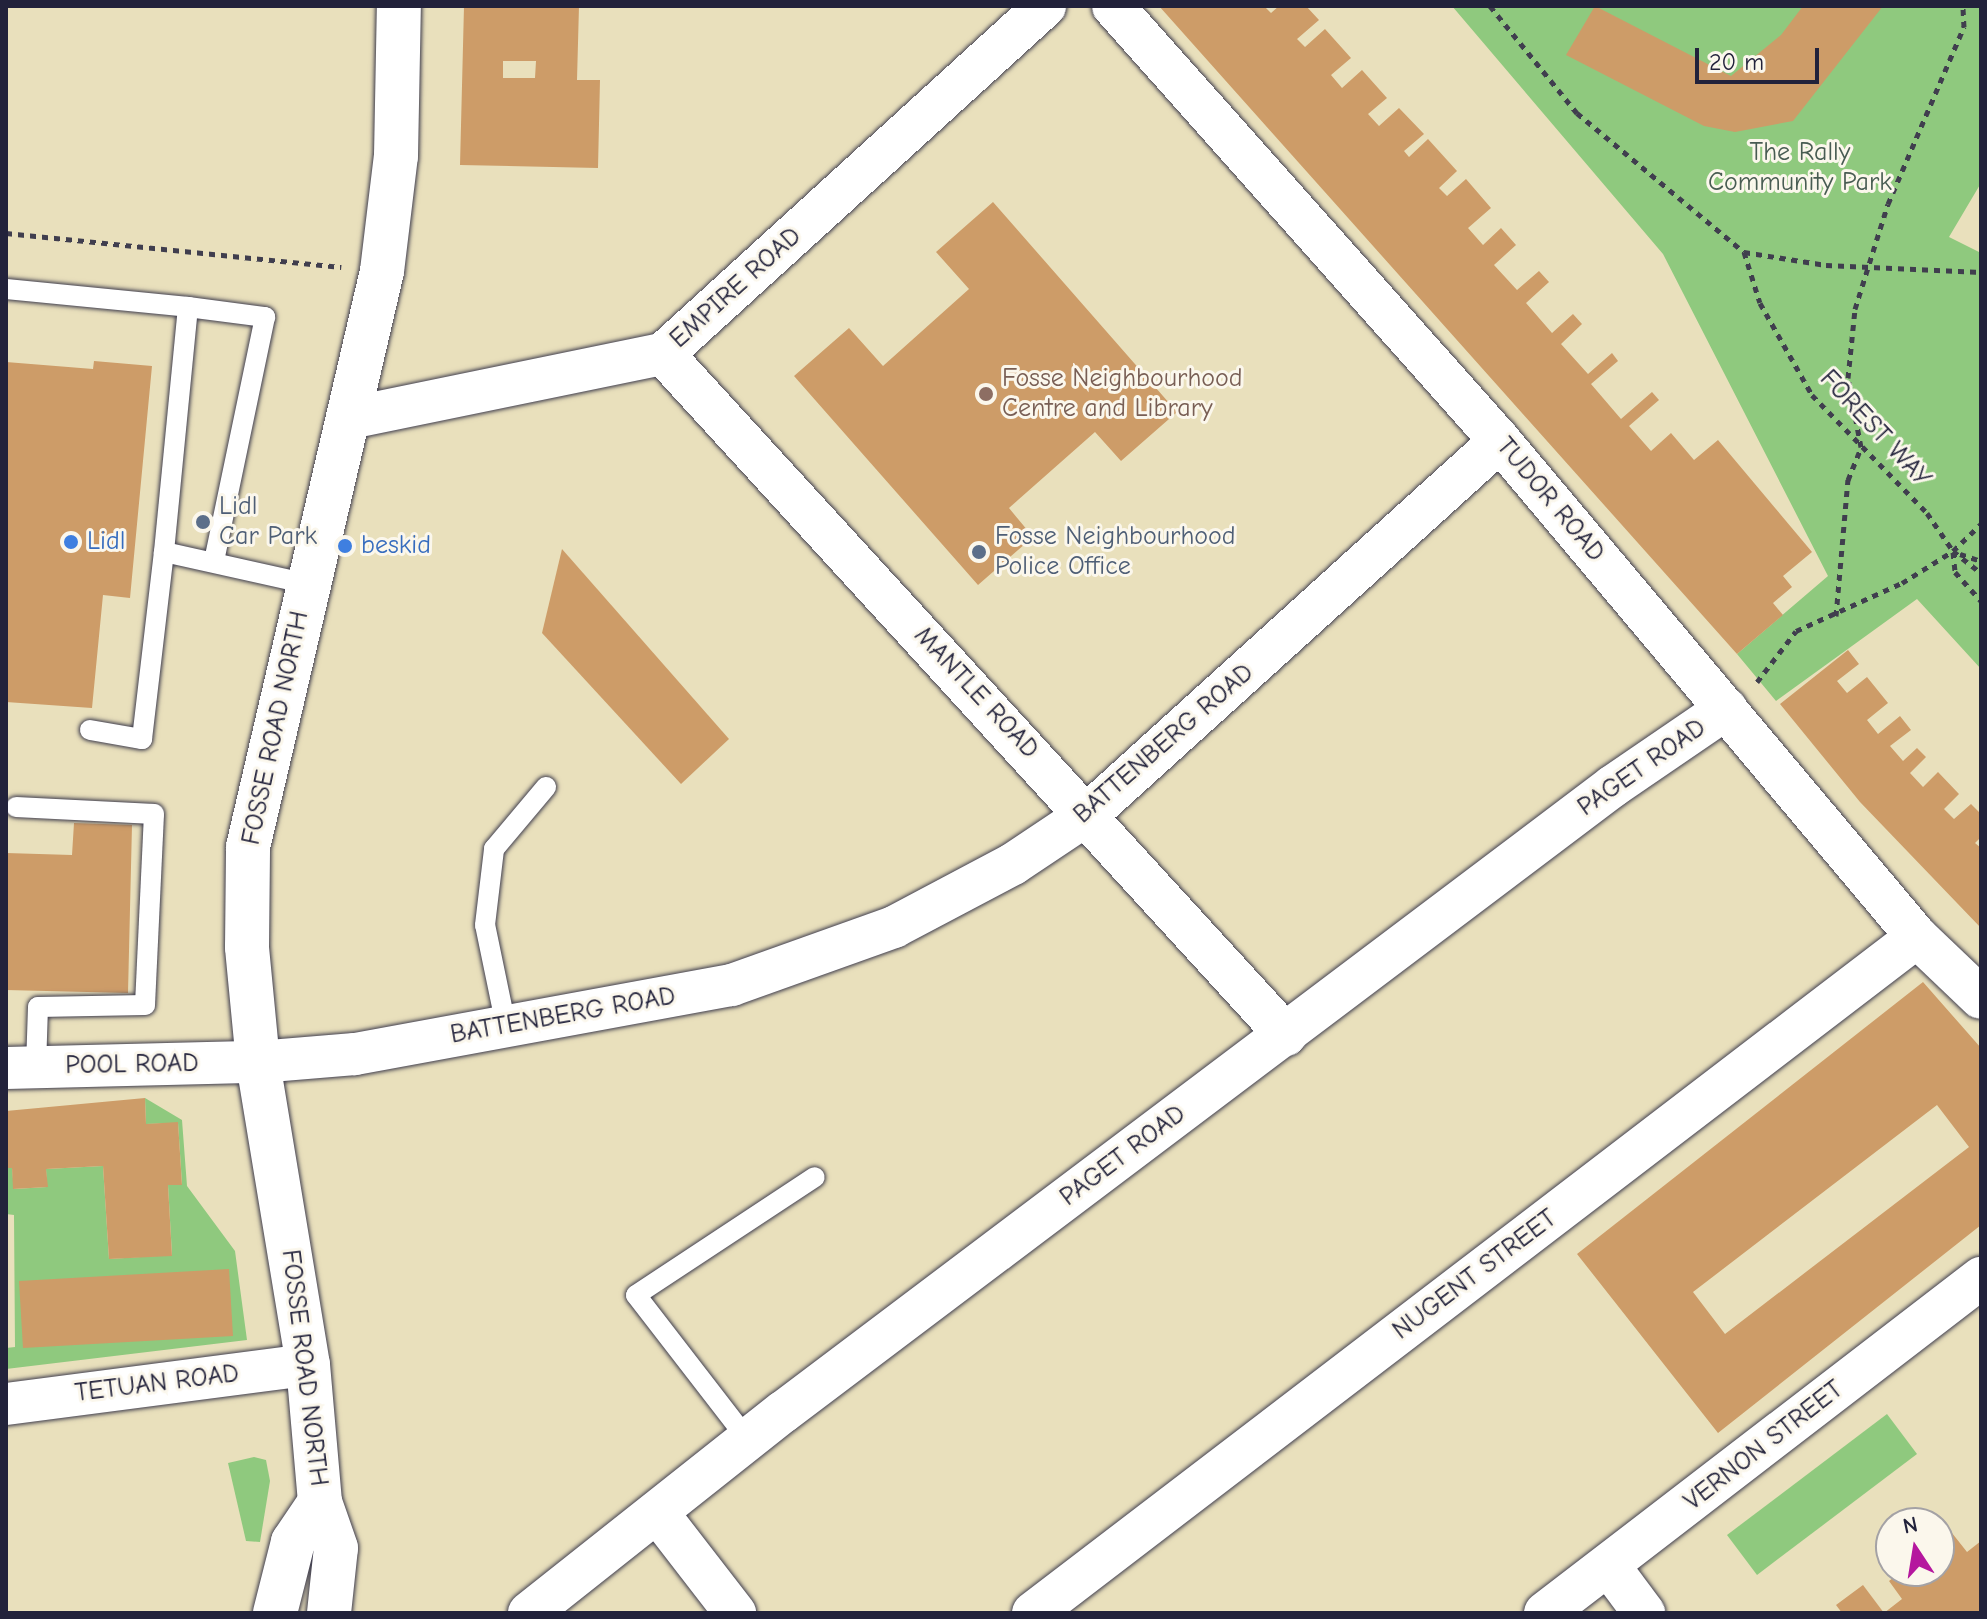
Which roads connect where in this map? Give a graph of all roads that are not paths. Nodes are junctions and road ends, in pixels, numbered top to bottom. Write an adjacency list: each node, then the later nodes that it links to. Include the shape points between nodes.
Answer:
1 (399, 6): 7 (street, FOSSE ROAD NORTH, via 396,156 382,271)
2 (1045, 6): 6 (street, EMPIRE ROAD)
3 (1113, 6): 8 (street, TUDOR ROAD)
4 (6, 289): 5 (lane)
5 (188, 307): 9 (lane); 10 (lane, via 265,317)
6 (663, 354): 7 (street, EMPIRE ROAD); 16 (street, MANTLE ROAD)
7 (350, 418): 11 (street, FOSSE ROAD NORTH)
8 (1500, 441): 12 (street, TUDOR ROAD); 16 (street, BATTENBERG ROAD)
9 (164, 552): 10 (lane); 13 (lane, via 142,739)
10 (214, 562): 11 (lane)
11 (308, 584): 21 (street, FOSSE ROAD NORTH, via 248,847 247,947)
12 (1726, 709): 17 (street, TUDOR ROAD); 20 (street, PAGET ROAD, via 1613,786)
13 (90, 730)
14 (546, 787): 19 (lane, via 494,849 485,925)
15 (16, 807): 22 (lane, via 154,814 145,1005 38,1007)
16 (1088, 814): 19 (street, BATTENBERG ROAD, via 1013,864 894,927 732,985); 20 (street, MANTLE ROAD)
17 (1917, 937): 18 (street, TUDOR ROAD); 31 (street, NUGENT STREET)
18 (1981, 998)
19 (506, 1026): 21 (street, BATTENBERG ROAD, via 355,1054)
20 (1286, 1035): 27 (street, PAGET ROAD)
21 (258, 1062): 22 (street, POOL ROAD); 25 (street, FOSSE ROAD NORTH)
22 (21, 1068)
23 (815, 1177): 27 (lane, via 636,1295)
24 (1981, 1278): 30 (street, VERNON STREET)
25 (308, 1365): 26 (street, TETUAN ROAD); 28 (street, FOSSE ROAD NORTH)
26 (6, 1404)
27 (748, 1440): 29 (street, PAGET ROAD)
28 (320, 1502): 32 (street, FOSSE ROAD NORTH, via 293,1542); 33 (street, FOSSE ROAD NORTH, via 336,1548)
29 (657, 1512): 34 (street, PAGET ROAD); 35 (street)
30 (1609, 1566): 37 (street, VERNON STREET); 38 (street)
31 (1080, 1599): 36 (street, NUGENT STREET)
32 (283, 1611)
33 (329, 1613)
34 (529, 1613)
35 (735, 1613)
36 (1033, 1613)
37 (1545, 1613)
38 (1644, 1613)

